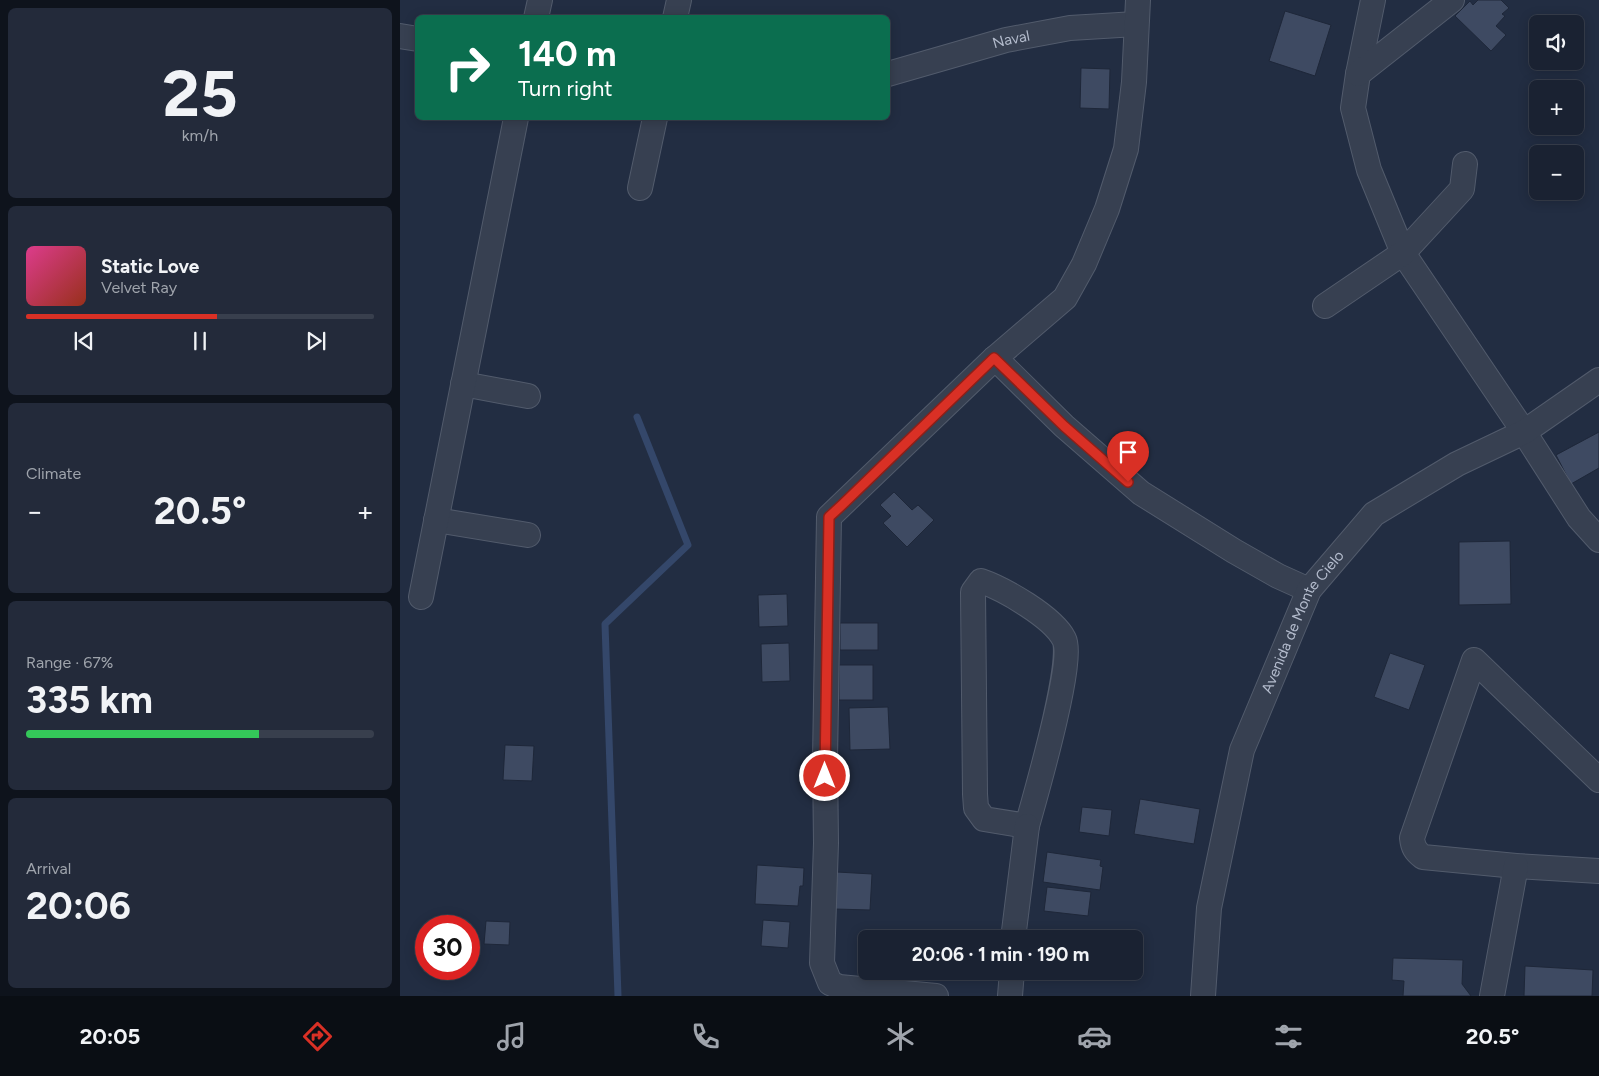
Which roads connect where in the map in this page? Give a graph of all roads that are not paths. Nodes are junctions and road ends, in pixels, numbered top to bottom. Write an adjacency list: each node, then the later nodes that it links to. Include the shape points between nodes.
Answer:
1 (540, 0): 6 (street)
2 (679, 0): 7 (street)
3 (1138, 0): 8 (street)
4 (1373, 0): 12 (street)
5 (1452, 0): 12 (street)
6 (537, 15)
7 (676, 15)
8 (1136, 24): 11 (street, Naval, via 1070,28 1006,40); 19 (street, via 1134,82 1126,149 1107,209 1084,264 1065,298)
9 (400, 36): 10 (street)
10 (415, 38)
11 (890, 73)
12 (1358, 74): 17 (street, via 1354,108 1362,143 1369,170)
13 (516, 120): 21 (street)
14 (655, 120): 16 (street)
15 (1465, 164): 17 (street, via 1462,189)
16 (640, 188)
17 (1403, 253): 18 (street); 23 (street)
18 (1325, 306)
19 (994, 358): 27 (street, via 1064,426 1142,493 1234,551); 35 (street, via 829,517 822,963 830,983 839,987)
20 (1599, 380): 23 (street, Avenida de Monte Cielo)
21 (463, 384): 22 (street); 24 (street)
22 (528, 396)
23 (1524, 432): 26 (street, via 1579,518); 27 (street, Avenida de Monte Cielo, via 1457,464 1374,514)
24 (436, 520): 25 (street); 28 (street)
25 (528, 535)
26 (1599, 540)
27 (1309, 590): 37 (street, Avenida de Monte Cielo, via 1242,750 1209,908)
28 (421, 597)
29 (1599, 780): 31 (street, via 1474,660 1412,838 1412,846 1423,857)
30 (1027, 826): 30 (street, via 984,819 976,808 973,592 981,581 1016,598 1055,626 1066,641 1066,662 1050,741); 33 (street)
31 (1516, 866): 32 (street); 38 (street)
32 (1599, 871)
33 (1015, 930)
34 (1011, 980): 36 (street)
35 (936, 996)
36 (1010, 996)
37 (1203, 996)
38 (1492, 996)

